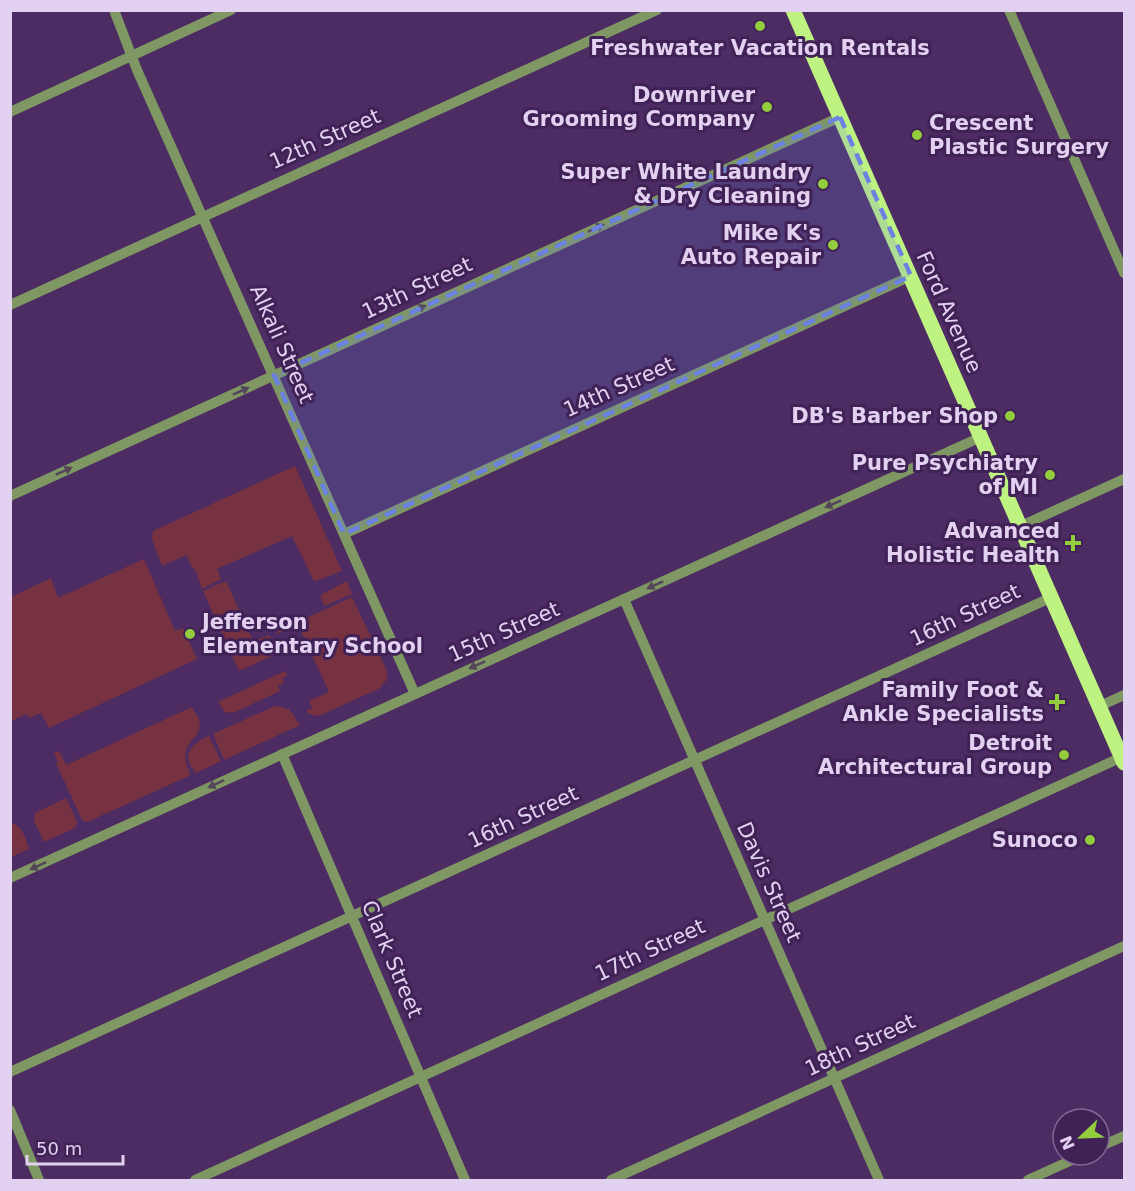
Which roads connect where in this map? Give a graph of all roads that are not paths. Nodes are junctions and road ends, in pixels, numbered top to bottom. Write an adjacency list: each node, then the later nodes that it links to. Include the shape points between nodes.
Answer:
1 (114, 10): 6 (street, Alkali Street)
2 (231, 10): 6 (street)
3 (657, 10): 9 (street, 12th Street)
4 (1009, 10): 10 (street)
5 (796, 11): 8 (main road, Ford Avenue)
6 (131, 56): 7 (street); 9 (street, Alkali Street)
7 (10, 112)
8 (840, 117): 11 (main road, Ford Avenue); 13 (street, 13th Street, one-way to 8)
9 (203, 216): 12 (street, 12th Street); 13 (street, Alkali Street)
10 (1125, 273)
11 (911, 276): 14 (main road, Ford Avenue); 18 (street, 14th Street)
12 (10, 305)
13 (274, 375): 16 (street, 13th Street, one-way to 13); 18 (street, Alkali Street)
14 (981, 437): 17 (main road, Ford Avenue); 20 (street, 15th Street, one-way to 20)
15 (1125, 479): 17 (street)
16 (10, 496)
17 (1021, 526): 19 (main road, Ford Avenue)
18 (344, 534): 21 (street, Alkali Street)
19 (1052, 597): 23 (main road, Ford Avenue); 25 (street, 16th Street)
20 (624, 599): 21 (street, 15th Street, one-way to 21); 25 (street, Davis Street)
21 (415, 694): 24 (street, 15th Street)
22 (1125, 694): 23 (street)
23 (1100, 706): 26 (main road, Ford Avenue)
24 (282, 754): 27 (street, 15th Street, one-way to 27); 28 (street, Clark Street)
25 (695, 760): 28 (street, 16th Street); 29 (street, Davis Street)
26 (1123, 760): 29 (street, 17th Street)
27 (10, 878)
28 (353, 916): 31 (street, 16th Street); 32 (street, Clark Street)
29 (765, 920): 32 (street, 17th Street); 33 (street, Davis Street)
30 (1125, 946): 33 (street, 18th Street)
31 (10, 1072)
32 (421, 1076): 39 (street, 17th Street); 40 (street, Clark Street)
33 (835, 1078): 41 (street, 18th Street); 42 (street, Davis Street)
34 (10, 1110): 38 (street)
35 (1125, 1136): 36 (street)
36 (1111, 1142)
37 (1057, 1167): 43 (street)
38 (39, 1180)
39 (195, 1180)
40 (465, 1180)
41 (611, 1180)
42 (879, 1180)
43 (1028, 1180)

